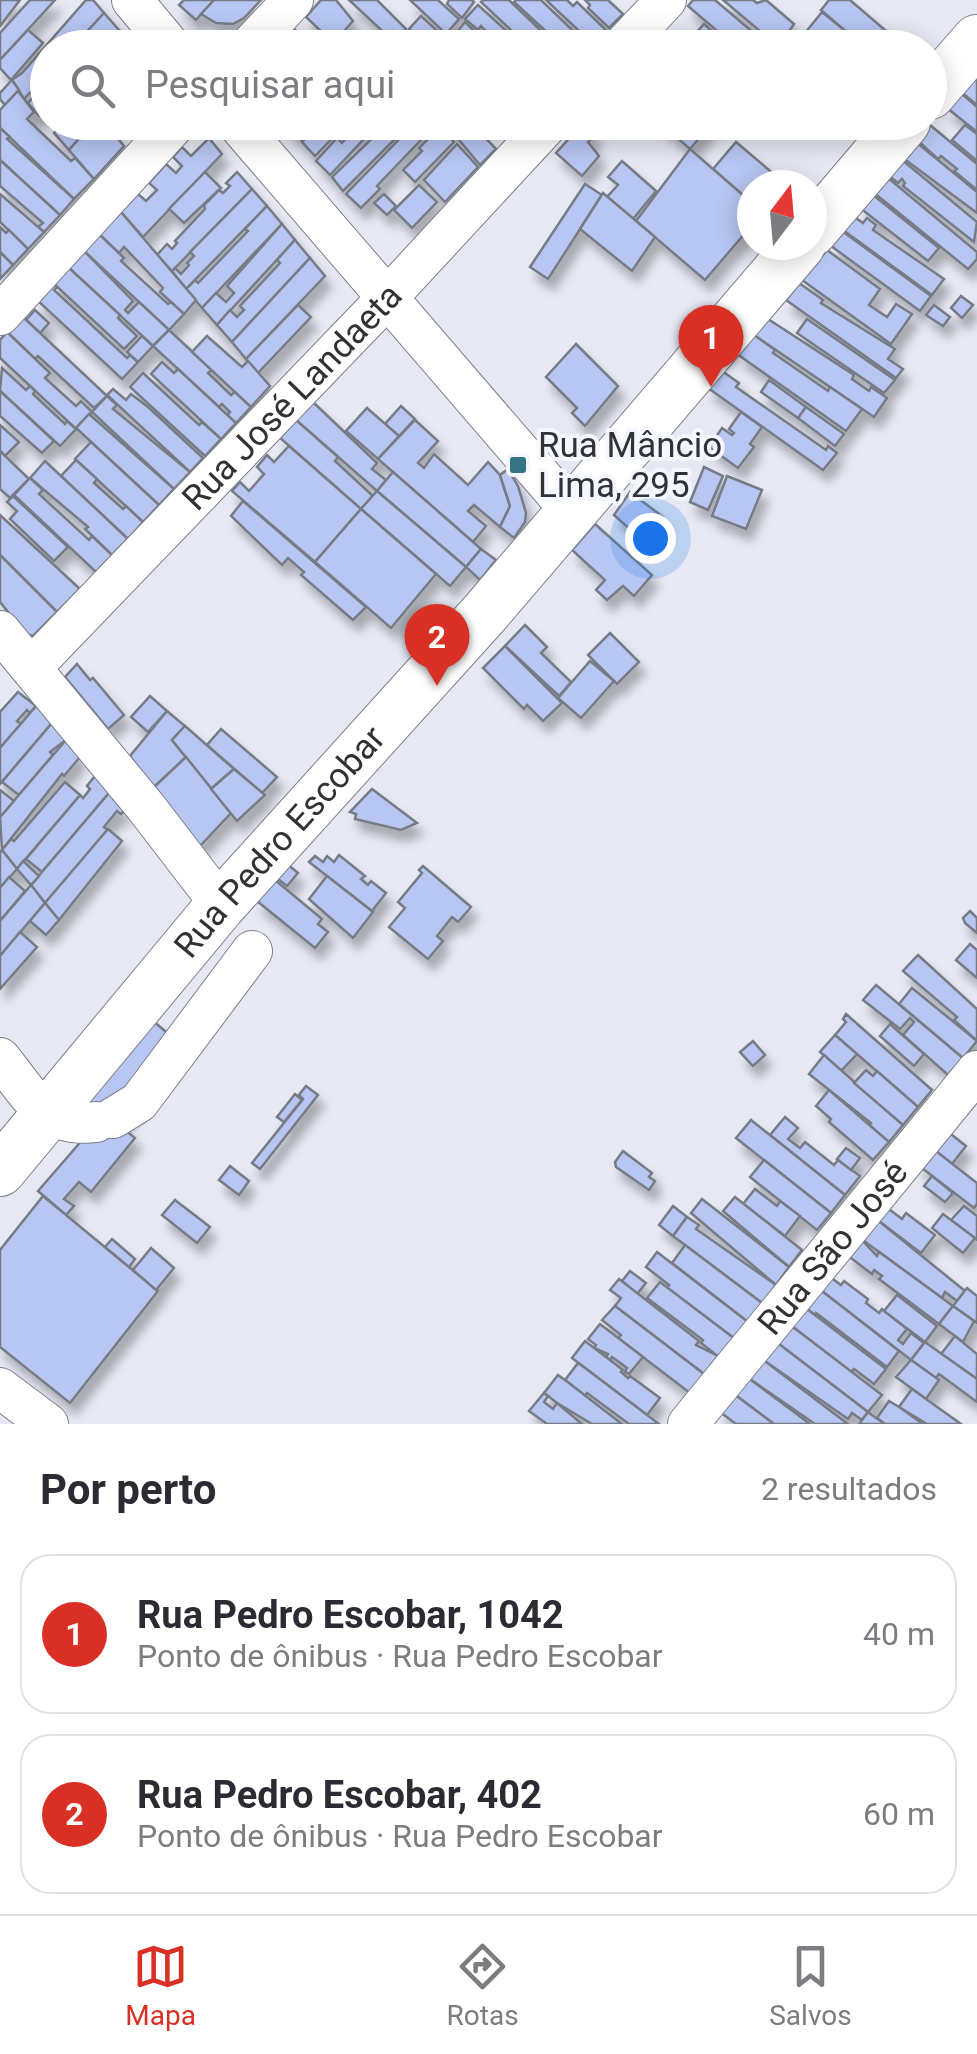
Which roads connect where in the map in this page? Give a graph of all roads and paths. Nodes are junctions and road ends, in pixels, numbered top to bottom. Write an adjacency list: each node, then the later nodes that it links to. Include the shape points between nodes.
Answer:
1 (132, 0): 4 (street)
2 (294, 0): 5 (street)
3 (666, 0): 6 (street)
4 (157, 30)
5 (265, 30)
6 (638, 30)
7 (977, 40): 8 (main road)
8 (947, 74)
9 (160, 140): 16 (street)
10 (251, 140): 15 (street)
11 (533, 140): 15 (street, Rua José Landaeta)
12 (890, 140): 13 (main road)
13 (827, 214)
14 (787, 260): 17 (main road, Rua Pedro Escobar)
15 (387, 298): 17 (street); 19 (street, Rua José Landaeta)
16 (0, 315)
17 (572, 512): 20 (main road, Rua Pedro Escobar)
18 (0, 631): 19 (street)
19 (32, 667): 20 (street)
20 (222, 905): 24 (main road, Rua Pedro Escobar)
21 (252, 951): 24 (street, via 139,1102 104,1120 65,1124)
22 (0, 1058): 24 (street)
23 (977, 1071): 28 (street, Rua São José)
24 (46, 1114): 25 (main road, Rua Pedro Escobar)
25 (0, 1172)
26 (0, 1388): 27 (street)
27 (48, 1424)
28 (688, 1424)

